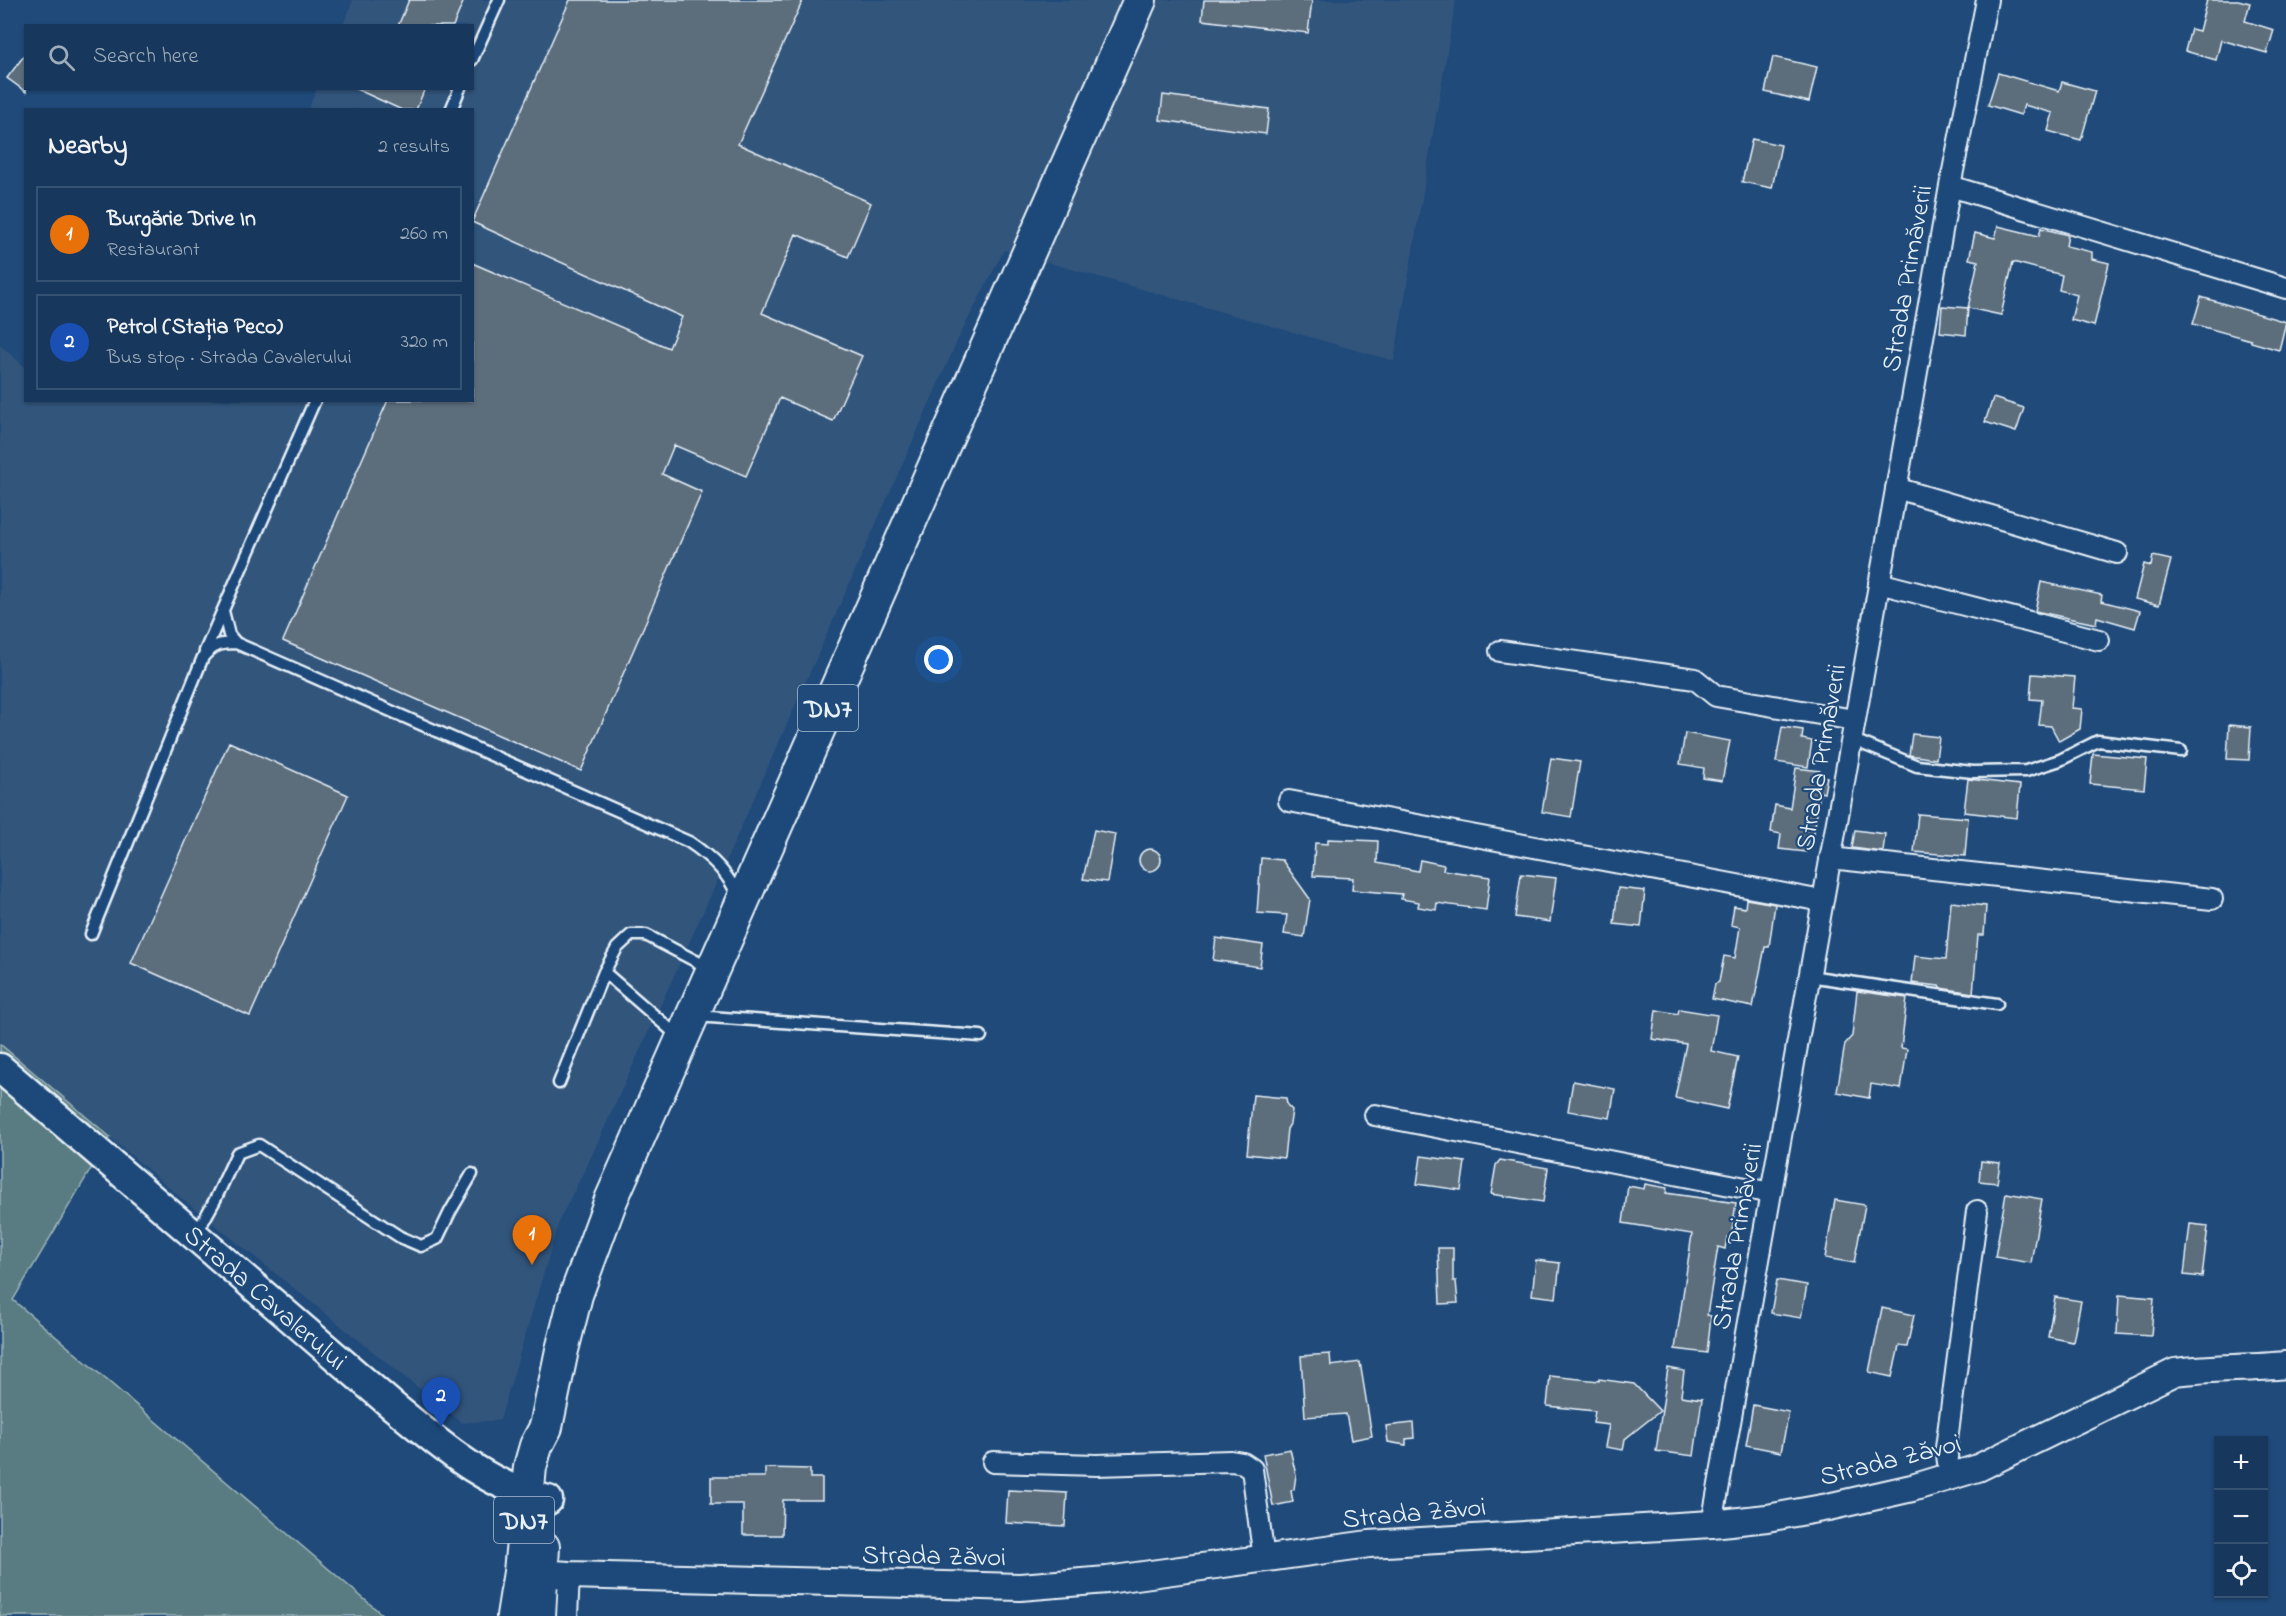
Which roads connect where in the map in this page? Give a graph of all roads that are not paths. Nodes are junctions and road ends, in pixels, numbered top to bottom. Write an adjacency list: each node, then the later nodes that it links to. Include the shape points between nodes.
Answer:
1 (499, 0): 4 (lane)
2 (1140, 0): 24 (main road, DN7)
3 (1987, 0): 7 (street, Strada Primăverii)
4 (474, 56)
5 (459, 90): 6 (lane)
6 (452, 108)
7 (1950, 186): 8 (street); 10 (street, Strada Primăverii)
8 (2286, 288)
9 (314, 402): 13 (lane)
10 (1896, 488): 11 (street); 12 (street, Strada Primăverii)
11 (2117, 553)
12 (1879, 583): 14 (street); 18 (street, Strada Primăverii)
13 (223, 611): 15 (lane, via 229,635); 17 (lane)
14 (2099, 640)
15 (236, 642): 17 (lane, via 213,646); 24 (lane, via 689,842 709,855 723,871)
16 (1500, 651): 18 (street, via 1695,679 1716,696)
17 (203, 657): 25 (lane)
18 (1853, 729): 19 (lane, via 1917,766 1974,772 2026,771 2098,741); 21 (street, Strada Primăverii)
19 (2181, 751)
20 (1289, 801): 23 (street)
21 (1830, 858): 22 (street); 23 (street, Strada Primăverii)
22 (2212, 899)
23 (1822, 901): 28 (street, Strada Primăverii)
24 (741, 906): 26 (main road, DN7)
25 (91, 934)
26 (712, 970): 27 (lane, via 646,935 631,935 617,948); 30 (main road, DN7)
27 (604, 972): 30 (lane); 33 (lane)
28 (1809, 976): 29 (lane); 36 (street, Strada Primăverii)
29 (1997, 1004)
30 (687, 1028): 31 (lane); 42 (main road, DN7, via 576,1295 546,1427 530,1467)
31 (981, 1036)
32 (0, 1068): 38 (main road, Strada Cavalerului)
33 (559, 1083)
34 (1375, 1115): 36 (street)
35 (472, 1174): 38 (lane, via 437,1239 421,1246 400,1237 259,1145 237,1153)
36 (1771, 1193): 43 (street, Strada Primăverii)
37 (1977, 1211): 41 (street, via 1946,1448)
38 (194, 1236): 42 (main road, Strada Cavalerului, via 447,1450 483,1475)
39 (2286, 1365): 41 (street, Strada Zăvoi, via 2175,1372 1977,1468)
40 (993, 1462): 44 (street, via 1243,1463 1252,1470)
41 (1950, 1477): 43 (street, Strada Zăvoi, via 1828,1507)
42 (537, 1498): 45 (main road, DN7)
43 (1712, 1524): 44 (street, Strada Zăvoi, via 1369,1544)
44 (1264, 1559): 45 (street, Strada Zăvoi, via 1020,1587)
45 (543, 1574): 46 (main road, DN7); 47 (main road, DN7); 48 (street)
46 (513, 1616)
47 (539, 1616)
48 (567, 1616)

